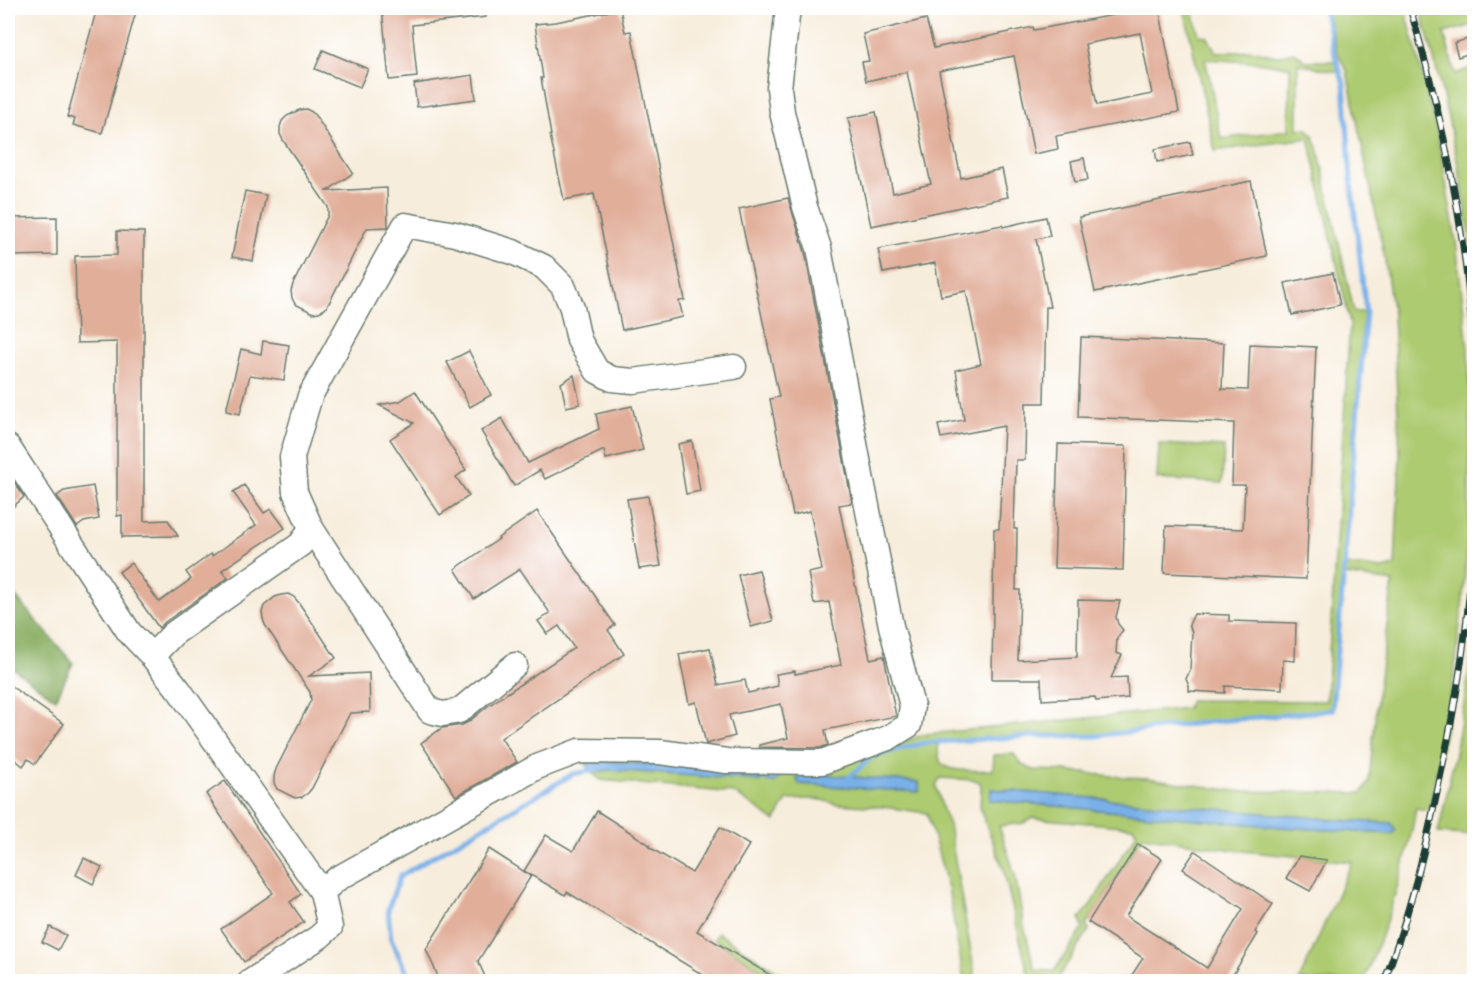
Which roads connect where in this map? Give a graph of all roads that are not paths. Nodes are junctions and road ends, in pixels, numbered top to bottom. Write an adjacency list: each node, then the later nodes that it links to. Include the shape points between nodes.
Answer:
1 (788, 8): 7 (street, via 779,88 782,112 819,248 858,465 891,626 912,706 909,725 888,738 822,762 727,761 660,752 579,751 537,766 337,879)
2 (734, 367): 4 (street, via 633,381 612,378 597,370 579,340 564,286 544,267 513,252 455,234 405,225 310,396 292,457 295,492)
3 (8, 447): 5 (street, via 129,632)
4 (311, 528): 5 (street, via 301,543 173,634); 6 (street, via 430,711 459,711)
5 (152, 656): 7 (street)
6 (516, 665)
7 (322, 892): 8 (street, via 330,927)
8 (250, 981)

